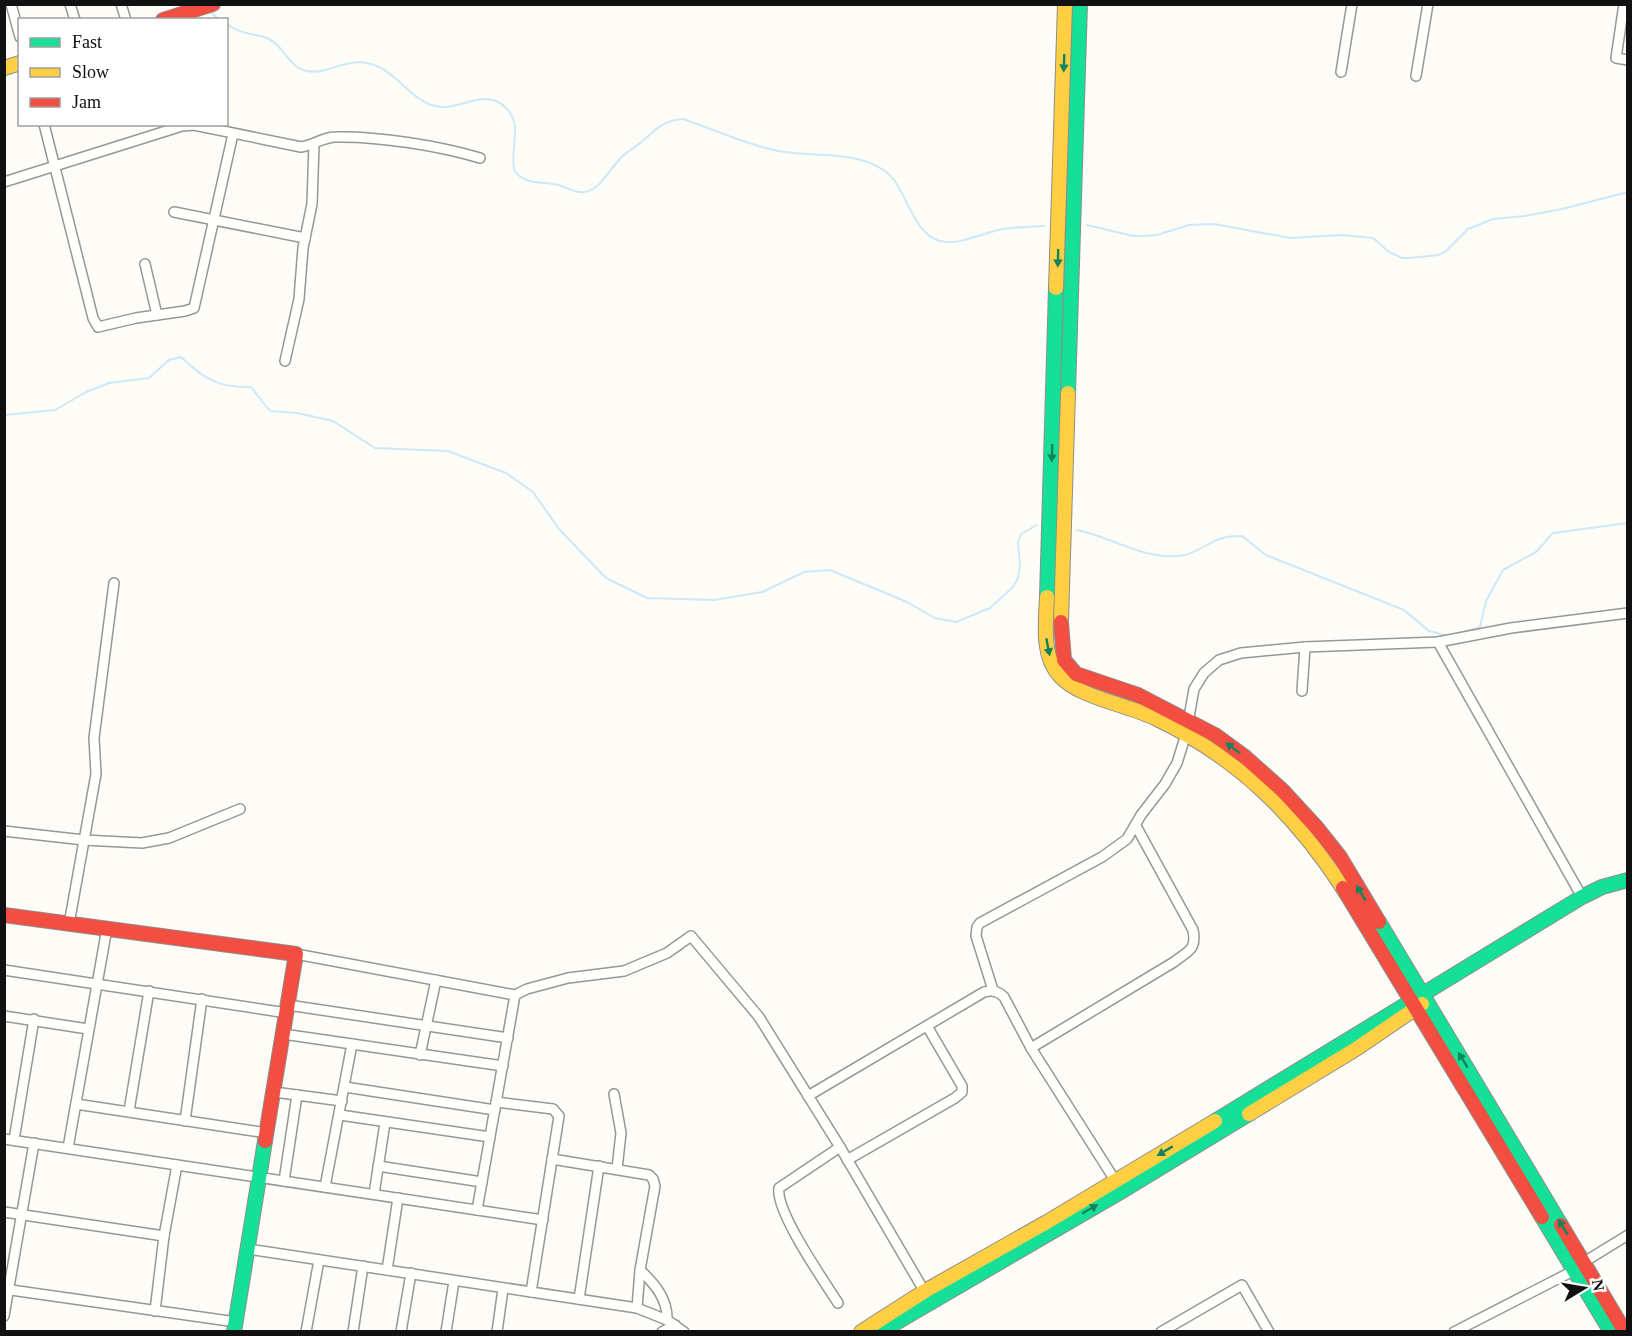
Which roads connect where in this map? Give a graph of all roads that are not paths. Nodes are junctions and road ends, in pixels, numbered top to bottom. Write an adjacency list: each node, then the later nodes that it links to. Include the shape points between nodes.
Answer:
1 (10, 4): 9 (street)
2 (1065, 4): 13 (street, one-way to 13)
3 (1080, 4): 13 (street)
4 (1352, 4): 11 (street)
5 (1428, 4): 12 (street)
6 (1624, 4): 10 (street, via 1616,58)
7 (209, 6): 8 (street)
8 (170, 18)
9 (18, 30)
10 (1628, 60)
11 (1341, 72)
12 (1416, 76)
13 (1069, 124): 34 (street, via 1046,636 1052,663 1063,679 1081,691)
14 (45, 126): 20 (street)
15 (179, 126): 20 (street)
16 (198, 126): 17 (street)
17 (232, 134): 18 (street, via 301,147); 24 (street)
18 (314, 144): 19 (street, via 337,137 369,139 454,150); 25 (street, via 312,204)
19 (480, 158)
20 (56, 166): 22 (street); 27 (street, via 96,326)
21 (4, 171): 22 (street)
22 (6, 182)
23 (174, 212): 24 (street)
24 (214, 220): 25 (street); 27 (street, via 194,308)
25 (305, 238): 28 (street, via 299,299)
26 (145, 264): 27 (street)
27 (158, 315)
28 (285, 361)
29 (114, 583): 38 (street, via 94,738 96,774)
30 (1628, 613): 31 (street)
31 (1438, 642): 32 (street); 40 (street)
32 (1305, 647): 33 (street); 34 (street, via 1241,653 1219,660 1194,689)
33 (1302, 691)
34 (1187, 727): 36 (street, via 1177,763); 52 (street, via 1252,779 1302,829)
35 (240, 808): 38 (street, via 169,838 142,843)
36 (1136, 826): 48 (street, via 1127,839 1102,857 980,923 976,936); 62 (street, via 1193,930 1192,949)
37 (4, 831): 38 (street)
38 (84, 840): 42 (street)
39 (1628, 880): 40 (street)
40 (1582, 897): 52 (street)
41 (4, 915): 42 (street)
42 (69, 924): 43 (street)
43 (106, 928): 44 (street); 47 (street)
44 (296, 954): 46 (street); 53 (street)
45 (4, 969): 47 (street)
46 (436, 980): 50 (street); 56 (street)
47 (96, 983): 49 (street); 58 (street)
48 (993, 990): 57 (street); 62 (street, via 1004,997)
49 (148, 991): 51 (street); 73 (street)
50 (515, 995): 60 (street); 69 (street, via 568,978 624,971 667,953 691,936 759,1017)
51 (202, 999): 53 (street); 75 (street)
52 (1419, 1001): 92 (street); 105 (street)
53 (287, 1009): 56 (street); 59 (street)
54 (4, 1016): 55 (street)
55 (34, 1019): 58 (street); 79 (street)
56 (426, 1026): 60 (street); 63 (street)
57 (927, 1026): 69 (street); 84 (street, via 962,1092)
58 (88, 1029): 71 (street)
59 (283, 1034): 61 (street); 66 (street)
60 (508, 1038): 64 (street)
61 (352, 1044): 63 (street); 65 (street)
62 (1031, 1048): 92 (street)
63 (420, 1055): 64 (street)
64 (503, 1066): 72 (street)
65 (345, 1087): 70 (street); 72 (street)
66 (274, 1092): 68 (street); 77 (street)
67 (614, 1094): 88 (street, via 621,1133)
68 (297, 1095): 70 (street); 90 (street)
69 (808, 1096): 81 (street)
70 (342, 1101): 74 (street)
71 (76, 1104): 73 (street); 82 (street)
72 (496, 1106): 78 (street); 83 (street, via 553,1109 558,1113)
73 (129, 1111): 75 (street)
74 (340, 1115): 76 (street); 93 (street)
75 (185, 1121): 77 (street)
76 (385, 1122): 78 (street); 86 (street)
77 (267, 1133): 89 (street)
78 (490, 1137): 91 (street)
79 (9, 1140): 80 (street)
80 (34, 1143): 82 (street); 98 (street)
81 (840, 1147): 84 (street); 115 (street, via 779,1188 778,1194 788,1219)
82 (68, 1149): 85 (street)
83 (552, 1159): 87 (street); 99 (street)
84 (847, 1160): 113 (street)
85 (177, 1165): 89 (street); 101 (street)
86 (378, 1166): 91 (street); 94 (street)
87 (599, 1166): 88 (street); 114 (street)
88 (617, 1169): 107 (street, via 649,1175 655,1182)
89 (260, 1177): 90 (street); 102 (street)
90 (284, 1181): 93 (street)
91 (482, 1182): 96 (street)
92 (1118, 1186): 113 (street)
93 (325, 1187): 94 (street)
94 (374, 1194): 95 (street)
95 (398, 1198): 96 (street); 106 (street)
96 (477, 1210): 99 (street)
97 (4, 1212): 98 (street)
98 (21, 1215): 101 (street); 110 (street)
99 (543, 1220): 112 (street)
100 (1628, 1235): 105 (street)
101 (164, 1236): 117 (street)
102 (248, 1249): 103 (street); 120 (street)
103 (319, 1260): 104 (street); 122 (street)
104 (363, 1266): 106 (street); 123 (street)
105 (1580, 1266): 132 (street); 133 (street); 134 (street)
106 (387, 1270): 108 (street)
107 (640, 1270): 116 (street); 119 (street, via 659,1290)
108 (411, 1273): 109 (street); 124 (street)
109 (454, 1281): 111 (street); 125 (street)
110 (7, 1289): 117 (street); 118 (street)
111 (503, 1289): 112 (street); 126 (street)
112 (531, 1292): 114 (street)
113 (928, 1296): 121 (street); 129 (street)
114 (579, 1299): 116 (street)
115 (838, 1303)
116 (637, 1308): 119 (street)
117 (155, 1311): 120 (street)
118 (4, 1317)
119 (671, 1322): 127 (street); 128 (street)
120 (235, 1327)
121 (862, 1331)
122 (306, 1332)
123 (353, 1332)
124 (401, 1332)
125 (446, 1332)
126 (497, 1332)
127 (662, 1332)
128 (684, 1332)
129 (880, 1332)
130 (1161, 1332): 131 (street, via 1242,1285)
131 (1269, 1332)
132 (1454, 1332)
133 (1611, 1332)
134 (1625, 1332)

